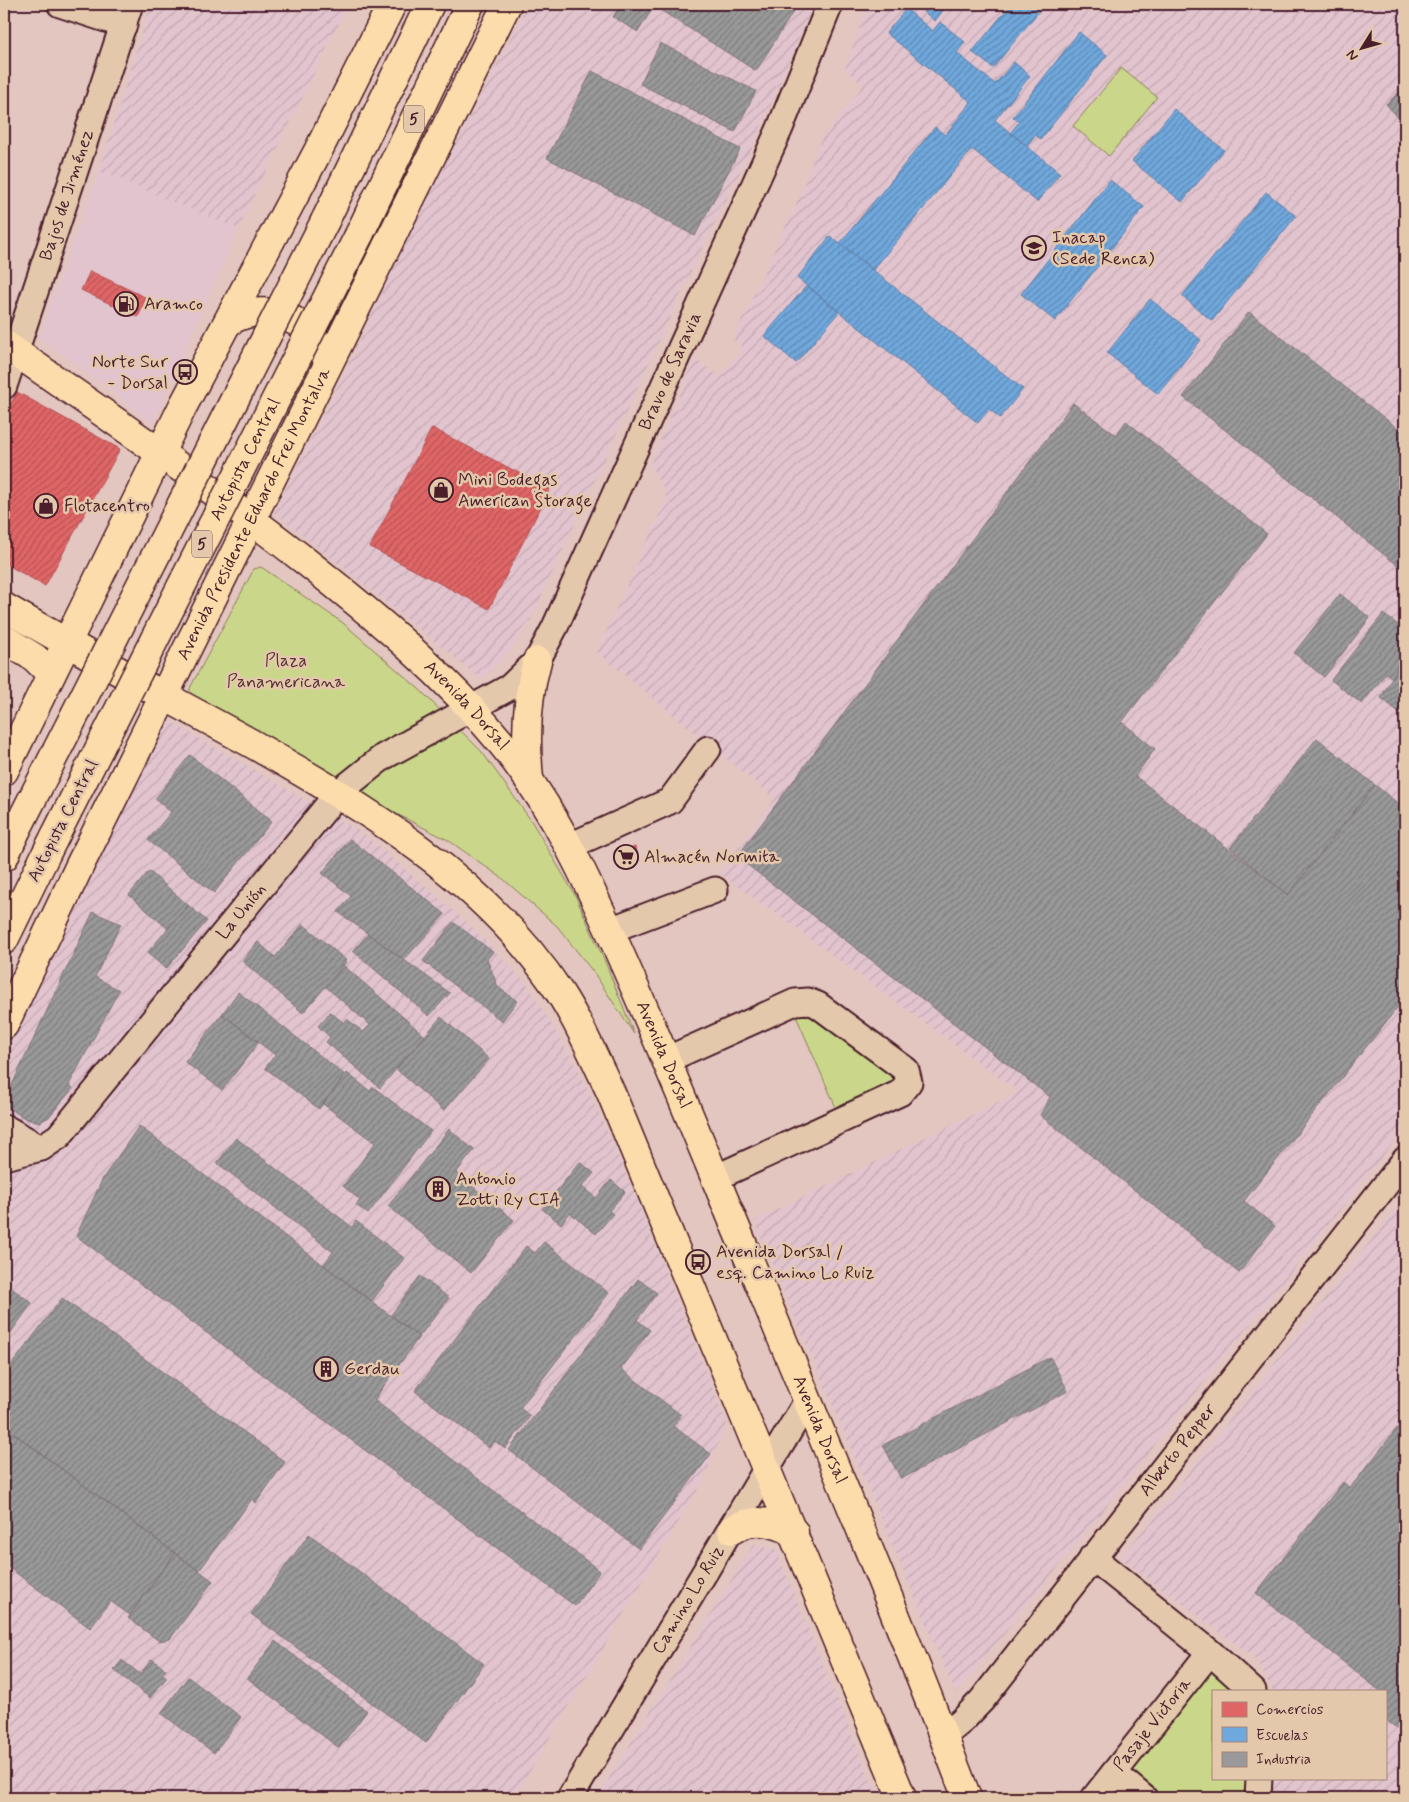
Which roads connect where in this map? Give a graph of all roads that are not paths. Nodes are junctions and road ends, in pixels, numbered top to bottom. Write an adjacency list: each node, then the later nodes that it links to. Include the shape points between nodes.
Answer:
1 (60, 4): 7 (street)
2 (392, 4): 8 (main road)
3 (430, 4): 25 (main road, Autopista Central / 5, bridge, via 325,221)
4 (470, 4): 29 (main road, Autopista Central / 5, bridge, via 359,235)
5 (507, 4): 10 (main road, Avenida Presidente Eduardo Frei Montalva)
6 (830, 4): 17 (street, Bravo de Saravia, via 780,128)
7 (127, 14): 9 (street, Bajos de Jiménez)
8 (230, 321): 10 (main road, via 259,311 286,317 310,332 322,350); 12 (main road)
9 (10, 348): 11 (street, Bajos de Jiménez); 12 (main road, Avenida Dorsal)
10 (326, 370): 13 (main road, Avenida Presidente Eduardo Frei Montalva)
11 (4, 386)
12 (160, 452): 13 (main road, Avenida Dorsal); 16 (main road)
13 (252, 519): 19 (main road, Avenida Presidente Eduardo Frei Montalva); 20 (main road, Avenida Dorsal, via 385,624)
14 (4, 607): 16 (main road)
15 (4, 639): 18 (main road, via 35,658)
16 (66, 643): 18 (main road); 19 (main road)
17 (537, 661): 20 (street, Bravo de Saravia, via 510,687); 23 (main road, via 528,705)
18 (51, 674): 22 (main road)
19 (164, 695): 24 (main road); 30 (main road, Avenida Presidente Eduardo Frei Montalva)
20 (471, 709): 23 (main road, Avenida Dorsal); 24 (street, La Unión, via 383,757)
21 (708, 749): 26 (street, via 670,801)
22 (4, 771)
23 (529, 779): 26 (main road, Avenida Dorsal)
24 (338, 793): 33 (street, La Unión, via 59,1136); 38 (main road, via 433,859 485,902 560,993 611,1093)
25 (9, 845)
26 (570, 846): 28 (main road, Avenida Dorsal)
27 (715, 890): 28 (street)
28 (610, 930): 31 (main road, Avenida Dorsal)
29 (4, 940)
30 (4, 1025)
31 (666, 1060): 36 (main road, Avenida Dorsal); 36 (street, via 796,1002 808,1001 906,1070 909,1082 900,1093)
32 (4, 1127): 33 (street)
33 (41, 1148): 34 (street, La Unión)
34 (4, 1157)
35 (1405, 1160): 41 (street, Alberto Pepper)
36 (715, 1178): 37 (main road, Avenida Dorsal)
37 (807, 1401): 38 (street, Camino Lo Ruiz); 44 (main road, Avenida Dorsal)
38 (767, 1469): 39 (street, Camino Lo Ruiz); 40 (main road)
39 (732, 1530): 40 (main road, via 755,1521); 47 (street, Camino Lo Ruiz)
40 (794, 1532): 48 (main road)
41 (1092, 1557): 42 (street); 44 (street, Alberto Pepper, via 972,1712)
42 (1210, 1652): 43 (street); 45 (street, Pasaje Victoria)
43 (1253, 1690)
44 (944, 1736): 49 (main road, Avenida Dorsal)
45 (1114, 1773): 50 (street, Pasaje Victoria); 51 (street)
46 (1260, 1780): 52 (street)
47 (570, 1798)
48 (902, 1798)
49 (967, 1798)
50 (1094, 1798)
51 (1144, 1798)
52 (1258, 1798)

